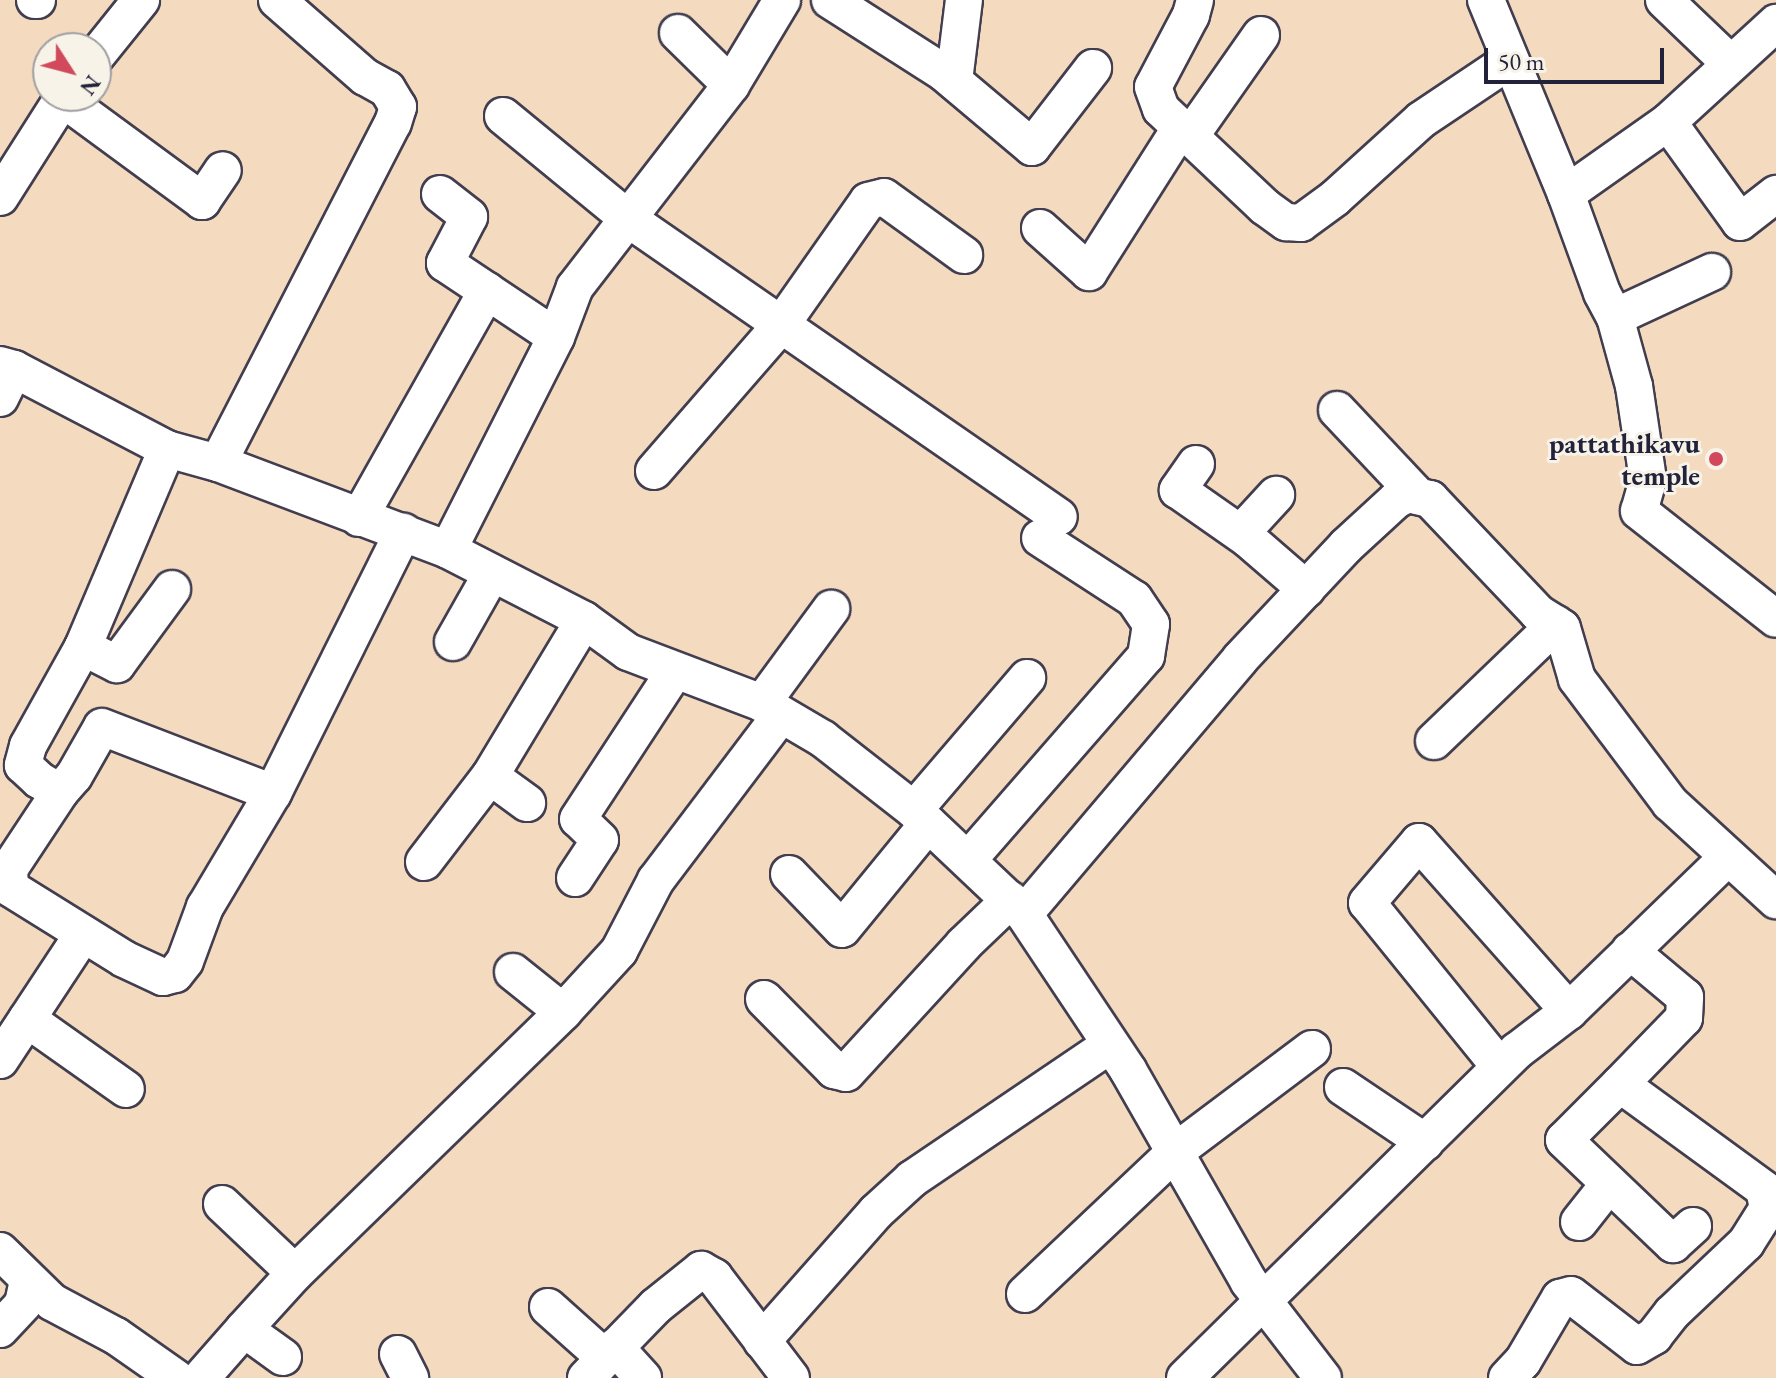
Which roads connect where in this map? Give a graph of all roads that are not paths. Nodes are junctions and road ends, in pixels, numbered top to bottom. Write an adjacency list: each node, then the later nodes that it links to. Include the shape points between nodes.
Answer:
1 (141, 0): 12 (street)
2 (277, 0): 39 (street, via 365,77 387,89 398,107)
3 (782, 0): 17 (street)
4 (830, 0): 16 (street)
5 (964, 0): 16 (street)
6 (1195, 0): 22 (street, via 1153,87 1161,109)
7 (1486, 0): 13 (street)
8 (1664, 0): 14 (street)
9 (1775, 25): 14 (street)
10 (678, 33): 17 (street)
11 (1261, 35): 22 (street)
12 (112, 36)
13 (1509, 61): 22 (street, via 1421,120 1301,223 1286,222 1265,207); 25 (street)
14 (1730, 63): 21 (street)
15 (1093, 68): 16 (street, via 1032,147)
16 (954, 81)
17 (731, 85): 28 (street)
18 (54, 112): 27 (street)
19 (83, 112): 23 (street, via 202,201)
20 (503, 116): 28 (street)
21 (1668, 122): 25 (street); 26 (street, via 1740,222)
22 (1186, 131): 29 (street, via 1089,272)
23 (223, 170)
24 (440, 194): 32 (street, via 469,217 445,263)
25 (1566, 194): 33 (street)
26 (1776, 194)
27 (0, 197)
28 (627, 218): 34 (street); 35 (street, via 575,287)
29 (1040, 228)
30 (964, 255): 34 (street, via 884,197 868,201)
31 (1712, 272): 33 (street)
32 (487, 291): 35 (street); 44 (street)
33 (1615, 317): 52 (street, via 1634,386 1648,480 1639,511)
34 (781, 325): 41 (street); 67 (street, via 1050,528 1134,599 1151,624 1146,656)
35 (556, 337): 47 (street)
36 (5, 377): 38 (street)
37 (1337, 410): 43 (street)
38 (167, 449): 39 (street); 56 (street)
39 (218, 463): 44 (street)
40 (1196, 464): 46 (street, via 1178,490)
41 (654, 471)
42 (1276, 495): 46 (street)
43 (1418, 496): 50 (street, via 1396,500); 54 (street, via 1430,499 1457,523 1497,573)
44 (359, 518): 45 (street)
45 (403, 532): 47 (street); 63 (street)
46 (1241, 533): 50 (street)
47 (448, 550): 48 (street)
48 (492, 573): 53 (street); 55 (street)
49 (172, 589): 56 (street, via 117,664)
50 (1306, 589): 73 (street)
51 (831, 609): 59 (street)
52 (1776, 619)
53 (584, 620): 57 (street, via 628,652); 61 (street)
54 (1556, 624): 60 (street); 66 (street, via 1562,628 1577,679 1614,730 1670,803)
55 (453, 642)
56 (83, 647): 62 (street, via 28,746 23,765)
57 (675, 671): 59 (street); 70 (street, via 578,819 600,840)
58 (1027, 678): 65 (street)
59 (772, 709): 65 (street, via 823,739); 79 (street, via 656,880 619,951)
60 (1434, 741)
61 (490, 776): 64 (street); 68 (street)
62 (60, 792): 63 (street, via 102,727); 71 (street, via 9,869)
63 (273, 793): 74 (street, via 205,907 175,974 163,977)
64 (527, 803)
65 (921, 817): 67 (street); 69 (street, via 842,929)
66 (1727, 858): 72 (street); 75 (street)
67 (968, 860): 73 (street)
68 (424, 862)
69 (789, 874)
70 (575, 878)
71 (5, 884): 74 (street)
72 (1776, 900)
73 (1017, 907): 77 (street, via 953,955 846,1073 834,1070); 81 (street)
74 (83, 934): 80 (street)
75 (1630, 951): 78 (street); 85 (street, via 1685,997 1684,1018)
76 (513, 972): 79 (street)
77 (764, 999)
78 (1569, 1011): 84 (street); 84 (street, via 1419,842 1367,903)
79 (563, 1012): 95 (street)
80 (27, 1019): 83 (street); 87 (street)
81 (1110, 1045): 89 (street); 102 (street, via 912,1179)
82 (1312, 1049): 89 (street)
83 (0, 1060)
84 (1500, 1067): 88 (street)
85 (1620, 1084): 90 (street, via 1564,1140); 111 (street, via 1764,1189 1768,1208 1746,1243 1654,1336 1637,1346 1571,1295 1560,1298)
86 (1343, 1087): 88 (street)
87 (126, 1089)
88 (1425, 1142): 98 (street)
89 (1176, 1151): 97 (street); 98 (street)
90 (1609, 1184): 92 (street); 93 (street, via 1673,1244)
91 (222, 1204): 95 (street)
92 (1579, 1222)
93 (1693, 1226)
94 (0, 1251): 96 (street)
95 (295, 1273): 101 (street)
96 (28, 1280): 100 (street, via 23,1304); 105 (street, via 52,1302 116,1336)
97 (1025, 1294)
98 (1263, 1301): 109 (street); 110 (street)
99 (548, 1307): 104 (street)
100 (0, 1329)
101 (244, 1329): 103 (street); 106 (street)
102 (762, 1341): 104 (street, via 714,1277 701,1270); 108 (street)
103 (283, 1357)
104 (602, 1361): 107 (street)
105 (176, 1378)
106 (201, 1378)
107 (643, 1378)
108 (791, 1378)
109 (1185, 1378)
110 (1323, 1378)
111 (1507, 1378)

